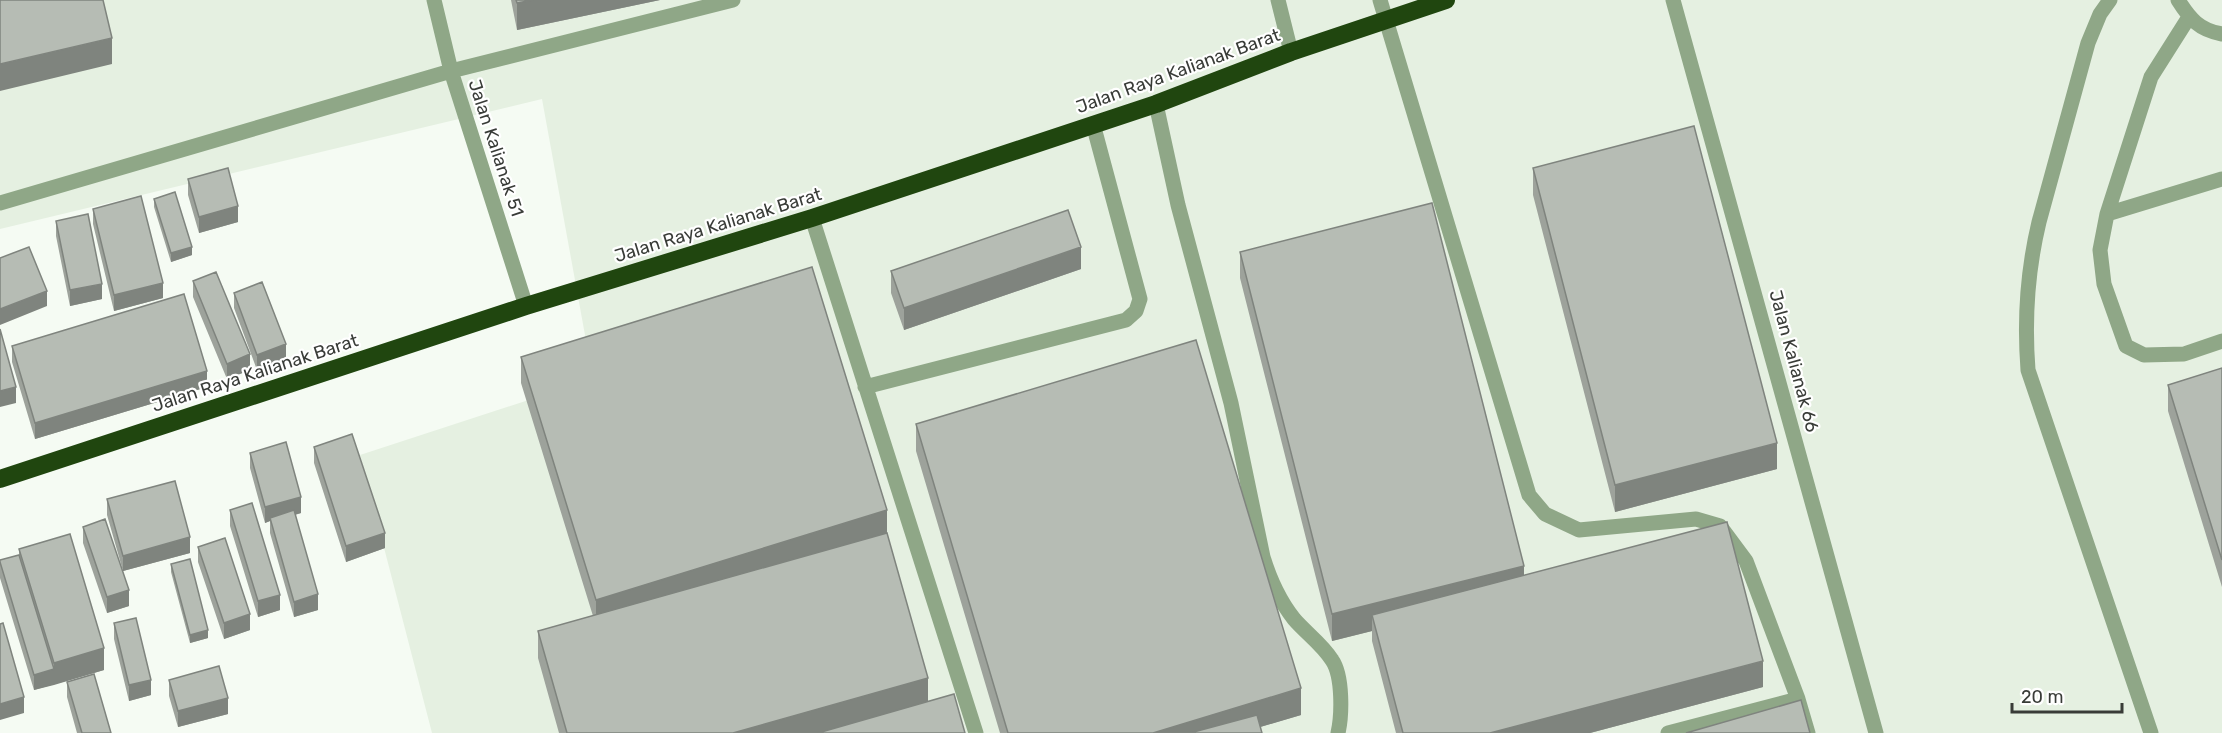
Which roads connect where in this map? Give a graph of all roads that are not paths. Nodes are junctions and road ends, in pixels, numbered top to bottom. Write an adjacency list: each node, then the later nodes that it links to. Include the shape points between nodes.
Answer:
1 (434, 0): 13 (lane, Jalan Kalianak 51)
2 (733, 0): 13 (lane)
3 (1278, 0): 12 (lane)
4 (1380, 0): 10 (lane)
5 (1446, 0): 10 (highway, Jalan Raya Kalianak Barat)
6 (1673, 0): 29 (lane, Jalan Kalianak 66)
7 (2110, 0): 30 (lane, via 2088,43 2039,222 2032,251 2025,325 2028,370)
8 (2178, 0): 9 (lane)
9 (2189, 17): 11 (lane, via 2208,32); 18 (lane, via 2151,77)
10 (1386, 19): 12 (highway, Jalan Raya Kalianak Barat); 24 (lane, via 1529,495 1545,514 1579,530 1696,519 1720,526 1746,561)
11 (2222, 34)
12 (1291, 52): 14 (highway, Jalan Raya Kalianak Barat)
13 (451, 71): 17 (lane); 20 (lane, Jalan Kalianak 51)
14 (1156, 104): 15 (highway, Jalan Raya Kalianak Barat); 26 (lane, via 1178,205 1231,403 1269,579 1295,620 1334,662 1342,716)
15 (1093, 124): 19 (highway, Jalan Raya Kalianak Barat); 22 (lane, via 1140,299 1136,311 1126,320)
16 (2222, 179): 18 (lane)
17 (0, 203)
18 (2107, 214): 21 (lane, via 2100,250 2104,284 2126,346 2144,355 2184,354)
19 (812, 218): 20 (highway, Jalan Raya Kalianak Barat); 22 (lane)
20 (526, 306): 23 (highway, Jalan Raya Kalianak Barat)
21 (2222, 341)
22 (865, 387): 25 (lane)
23 (0, 479)
24 (1798, 699): 27 (lane); 28 (lane)
25 (976, 733)
26 (1338, 733)
27 (1668, 733)
28 (1808, 733)
29 (1876, 733)
30 (2151, 733)

